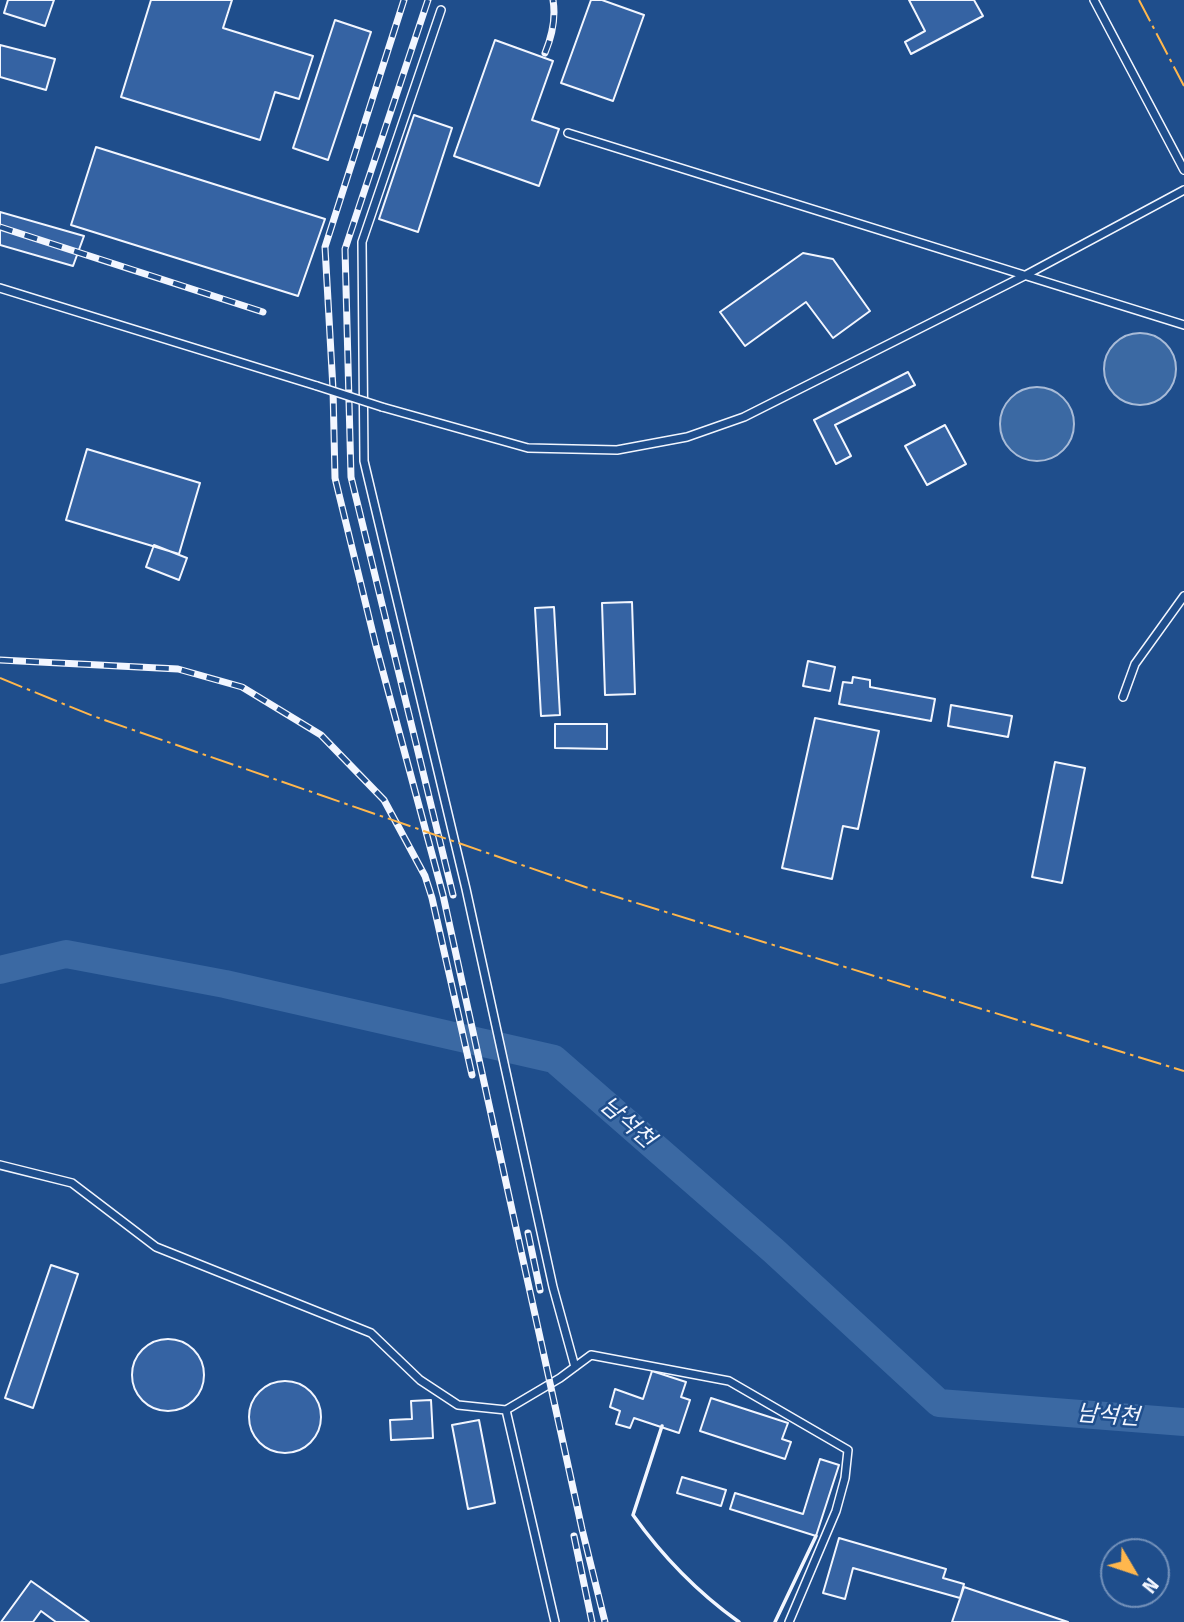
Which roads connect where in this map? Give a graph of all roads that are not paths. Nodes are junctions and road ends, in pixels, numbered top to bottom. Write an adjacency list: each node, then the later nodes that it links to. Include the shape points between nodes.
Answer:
1 (1094, 0): 4 (lane)
2 (441, 10): 12 (lane, via 362,242 364,461)
3 (568, 133): 6 (lane)
4 (1184, 170)
5 (1184, 190): 6 (lane)
6 (1024, 276): 7 (lane, bridge, via 744,417 687,437 617,450 528,448); 8 (lane)
7 (0, 288)
8 (1184, 325)
9 (1184, 596): 10 (lane, via 1135,664)
10 (1123, 697)
11 (0, 1165): 13 (lane, via 72,1183 156,1247 371,1333 420,1380 457,1405)
12 (575, 1367): 13 (lane); 15 (lane, via 591,1355 729,1381 848,1450 836,1511)
13 (506, 1410): 14 (lane)
14 (555, 1622)
15 (789, 1622)

